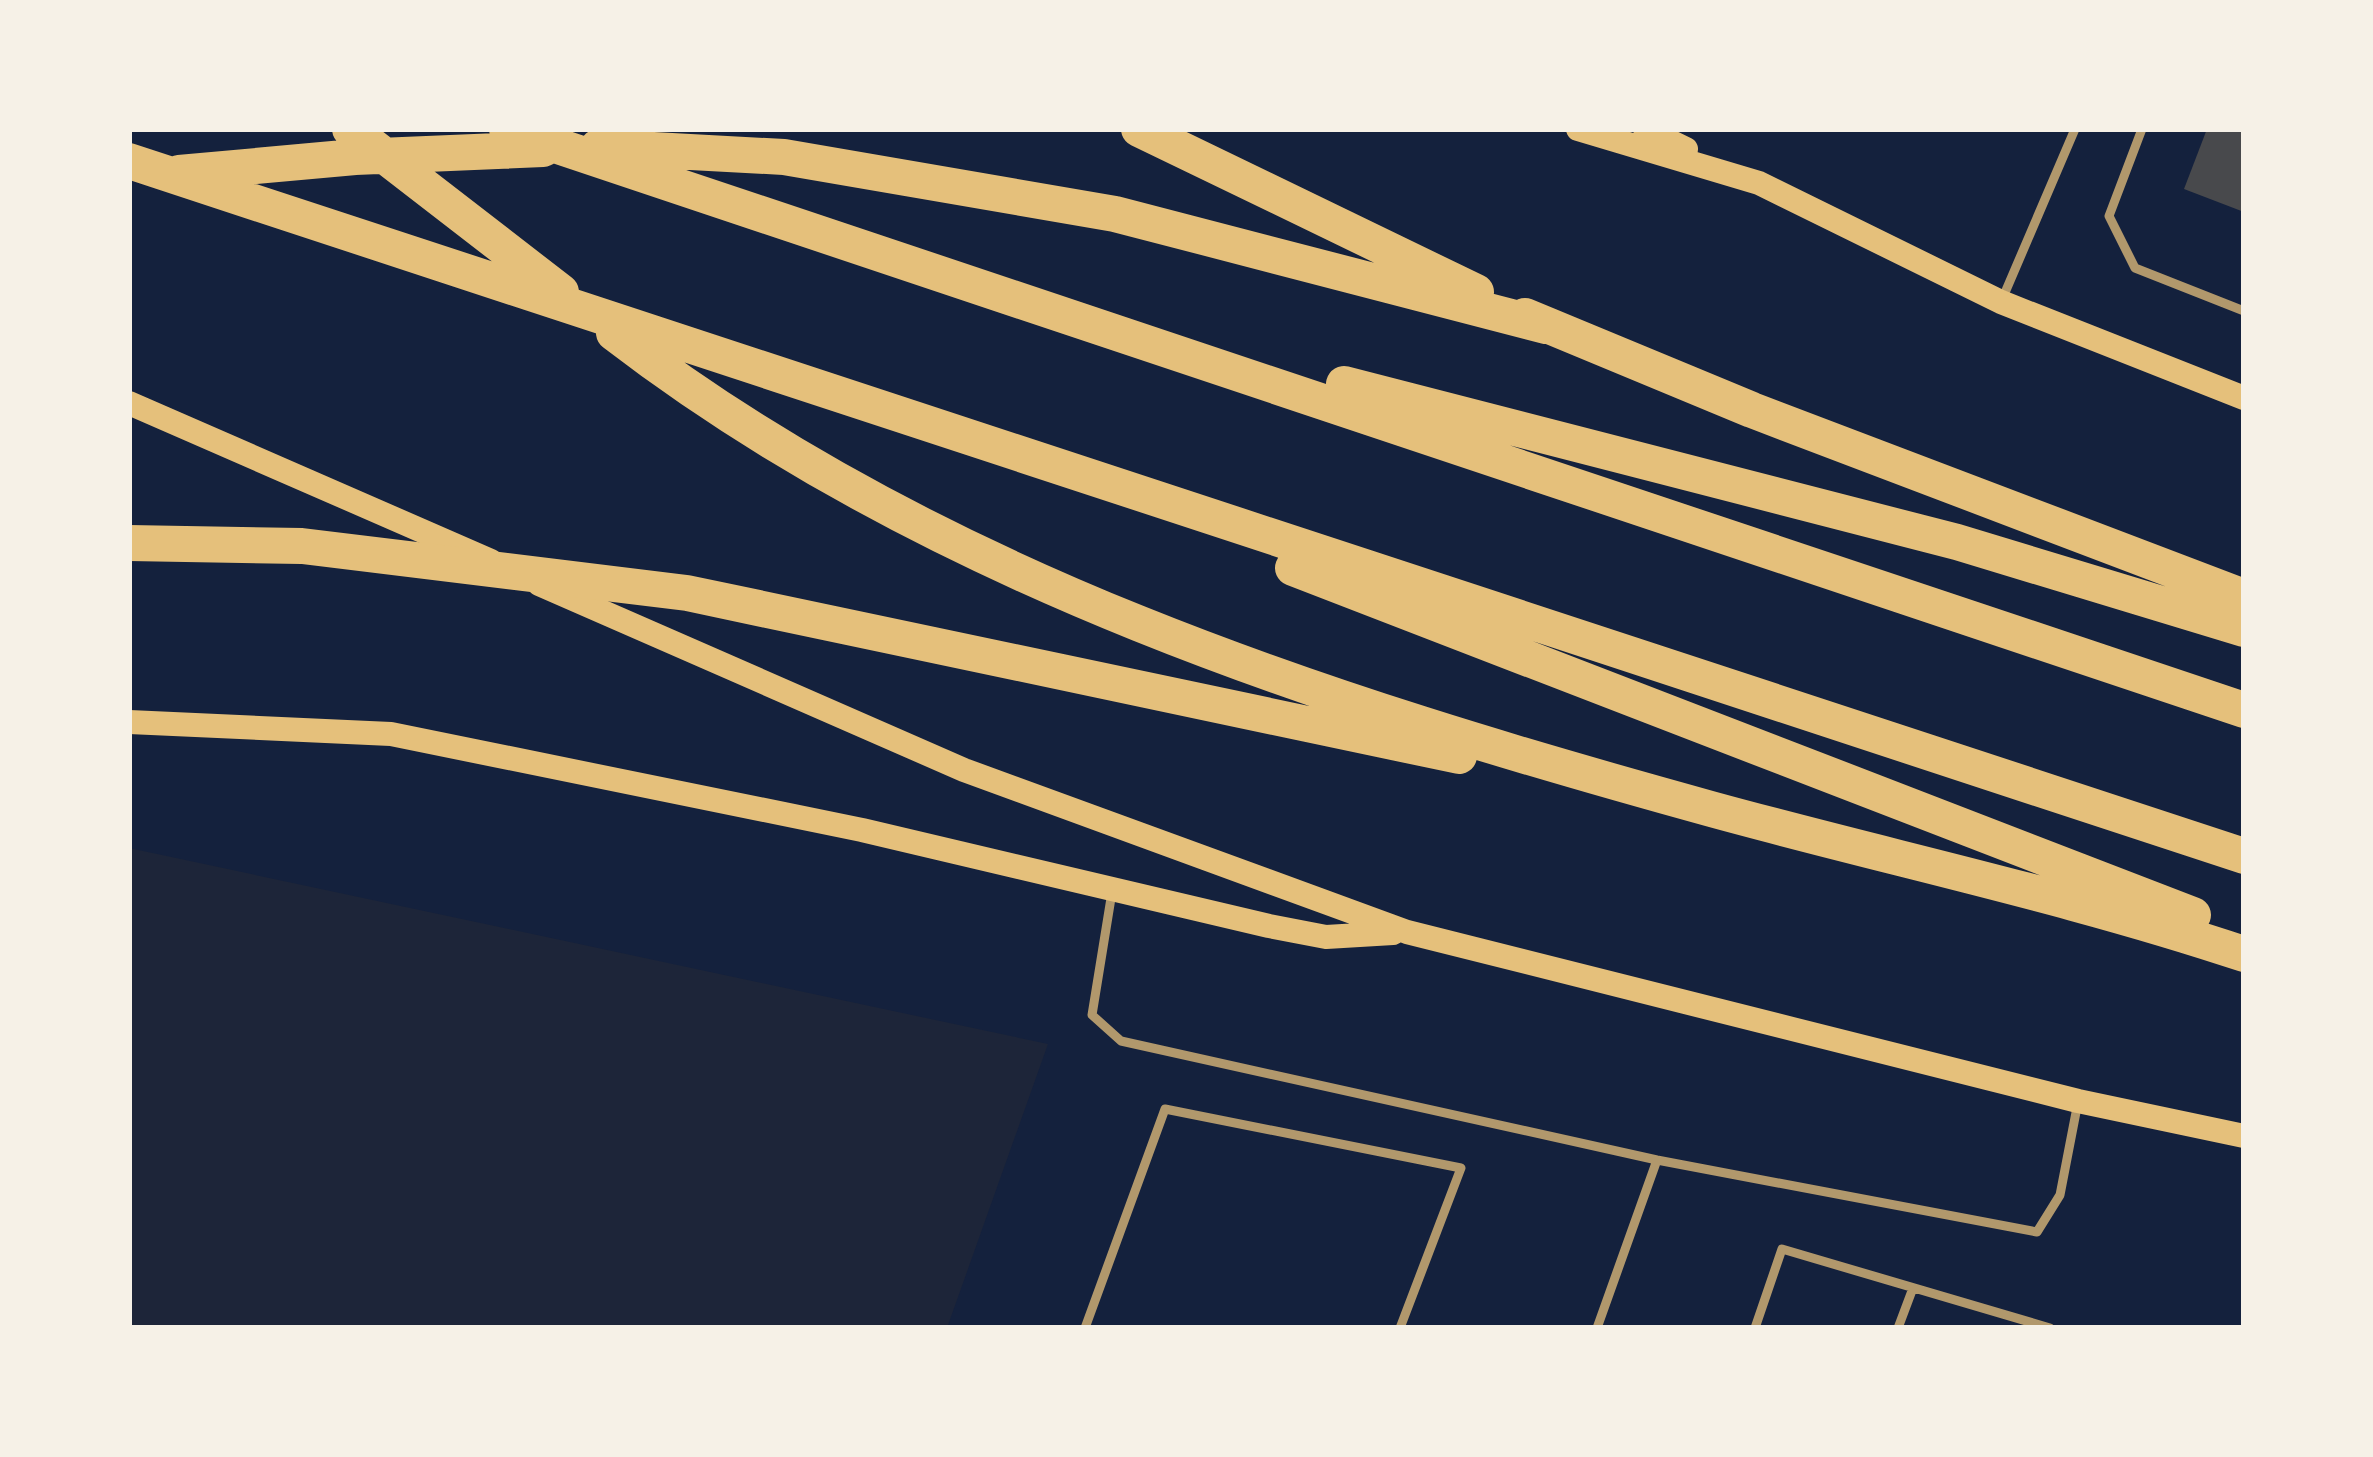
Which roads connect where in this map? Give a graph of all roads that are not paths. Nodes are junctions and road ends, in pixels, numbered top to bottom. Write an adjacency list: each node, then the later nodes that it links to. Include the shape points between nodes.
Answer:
1 (350, 129): 23 (highway, via 641,353 789,449 950,537 1130,620 1342,699)
2 (507, 129): 12 (highway)
3 (1138, 129): 14 (highway)
4 (1578, 129): 9 (main road)
5 (1645, 129): 9 (main road)
6 (2075, 129): 11 (lane)
7 (2142, 129): 13 (lane, via 2109,216 2135,268)
8 (129, 160): 17 (highway)
9 (1759, 183): 11 (main road)
10 (129, 184): 14 (highway, via 206,167 355,157 625,146 784,157 1115,214)
11 (2001, 302): 15 (main road)
12 (1045, 306): 20 (highway, via 1957,542); 21 (highway)
13 (2244, 311)
14 (1546, 326): 19 (highway)
15 (2244, 398)
16 (129, 403): 26 (main road, via 964,770)
17 (937, 430): 24 (highway); 27 (highway)
18 (129, 543): 23 (highway, via 302,546 687,593)
19 (2244, 597)
20 (2244, 629)
21 (2244, 710)
22 (129, 722): 25 (main road, via 392,734)
23 (1709, 808): 28 (highway)
24 (2244, 856)
25 (1112, 886): 26 (main road, via 1326,937); 31 (lane, via 1092,1015 1121,1041)
26 (1407, 932): 29 (main road)
27 (2244, 934)
28 (2244, 954)
29 (2078, 1101): 30 (main road); 31 (lane, via 2060,1195 2037,1232)
30 (2244, 1136)
31 (1658, 1160): 35 (lane)
32 (1912, 1288): 36 (lane, via 1782,1249); 37 (lane); 38 (lane)
33 (1085, 1328): 34 (lane, via 1165,1108 1461,1168)
34 (1400, 1328)
35 (1597, 1328)
36 (1755, 1328)
37 (1898, 1328)
38 (2050, 1328)

